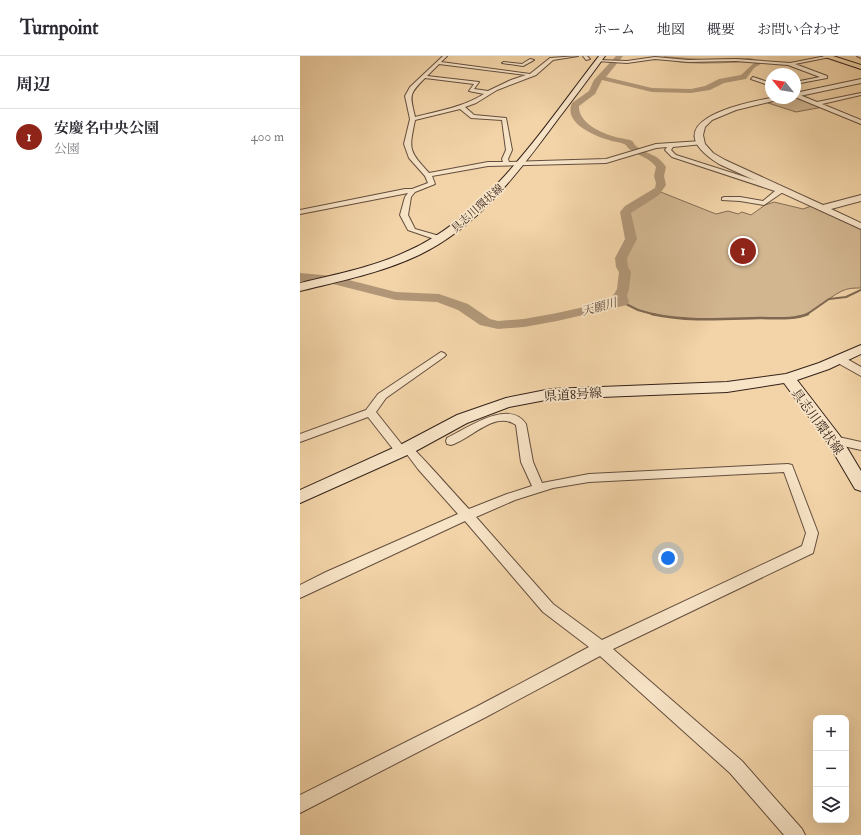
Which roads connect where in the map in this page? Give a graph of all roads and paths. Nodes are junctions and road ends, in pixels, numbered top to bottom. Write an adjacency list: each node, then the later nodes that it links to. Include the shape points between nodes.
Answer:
1 (576, 56): 7 (street)
2 (827, 56): 10 (street); 12 (main road)
3 (446, 57): 8 (street)
4 (653, 57): 6 (street, via 627,62); 10 (street, via 688,61 722,59)
5 (532, 58): 7 (street); 11 (street)
6 (593, 58): 33 (main road, 具志川環状線)
7 (547, 62): 16 (street, via 534,74)
8 (438, 63): 15 (street); 17 (street)
9 (498, 63): 11 (street)
10 (789, 64): 13 (street)
11 (520, 65): 15 (street)
12 (861, 67)
13 (800, 68)
14 (801, 68): 20 (street, via 825,77)
15 (509, 71): 16 (street)
16 (530, 74): 22 (street)
17 (424, 77): 22 (street, via 477,83 470,90); 29 (street, via 412,88 408,96)
18 (753, 78): 21 (street)
19 (861, 81): 23 (street)
20 (801, 82)
21 (765, 83)
22 (489, 93): 28 (street)
23 (801, 94)
24 (861, 94): 27 (street)
25 (801, 97): 27 (street)
26 (765, 102): 31 (street, via 715,115 701,126)
27 (817, 104): 30 (street)
28 (461, 107): 29 (street); 34 (street, via 473,118 504,119 509,150)
29 (413, 119): 35 (street, via 406,144 412,158)
30 (861, 122)
31 (701, 143): 32 (street); 36 (street, via 722,162)
32 (671, 144): 33 (street, via 598,162); 36 (street, via 668,150 674,156)
33 (522, 162): 34 (street); 43 (main road, 具志川環状線, via 483,205)
34 (506, 163): 35 (street)
35 (428, 175): 37 (street, via 432,184)
36 (781, 190): 39 (street, via 764,204); 40 (street)
37 (414, 191): 41 (street); 43 (street, via 408,197 404,215 409,225 412,230)
38 (861, 198): 40 (street)
39 (724, 199)
40 (823, 208): 42 (street)
41 (300, 212)
42 (860, 225)
43 (440, 239): 44 (main road, 具志川環状線, via 405,257)
44 (300, 286)
45 (861, 349): 47 (main road, 県道8号線)
46 (441, 355): 50 (street, via 382,396)
47 (840, 359): 48 (street); 49 (main road, 県道8号線)
48 (861, 372)
49 (788, 378): 52 (main road, 具志川環状線); 55 (main road, 県道8号線, via 727,386 551,394 480,412)
50 (370, 412): 51 (street); 55 (street)
51 (300, 438)
52 (834, 440): 54 (street); 56 (main road, 具志川環状線)
53 (451, 441): 57 (street, via 490,421 503,417 514,419 522,424 527,462)
54 (861, 446)
55 (405, 450): 58 (main road, 県道8号線); 59 (street)
56 (861, 485)
57 (539, 489): 59 (street); 61 (street, via 589,478 788,468 812,533 808,549)
58 (300, 497)
59 (467, 515): 60 (street); 61 (street, via 548,608)
60 (300, 592)
61 (601, 648): 62 (street); 63 (street, via 736,767)
62 (300, 804)
63 (796, 835)

